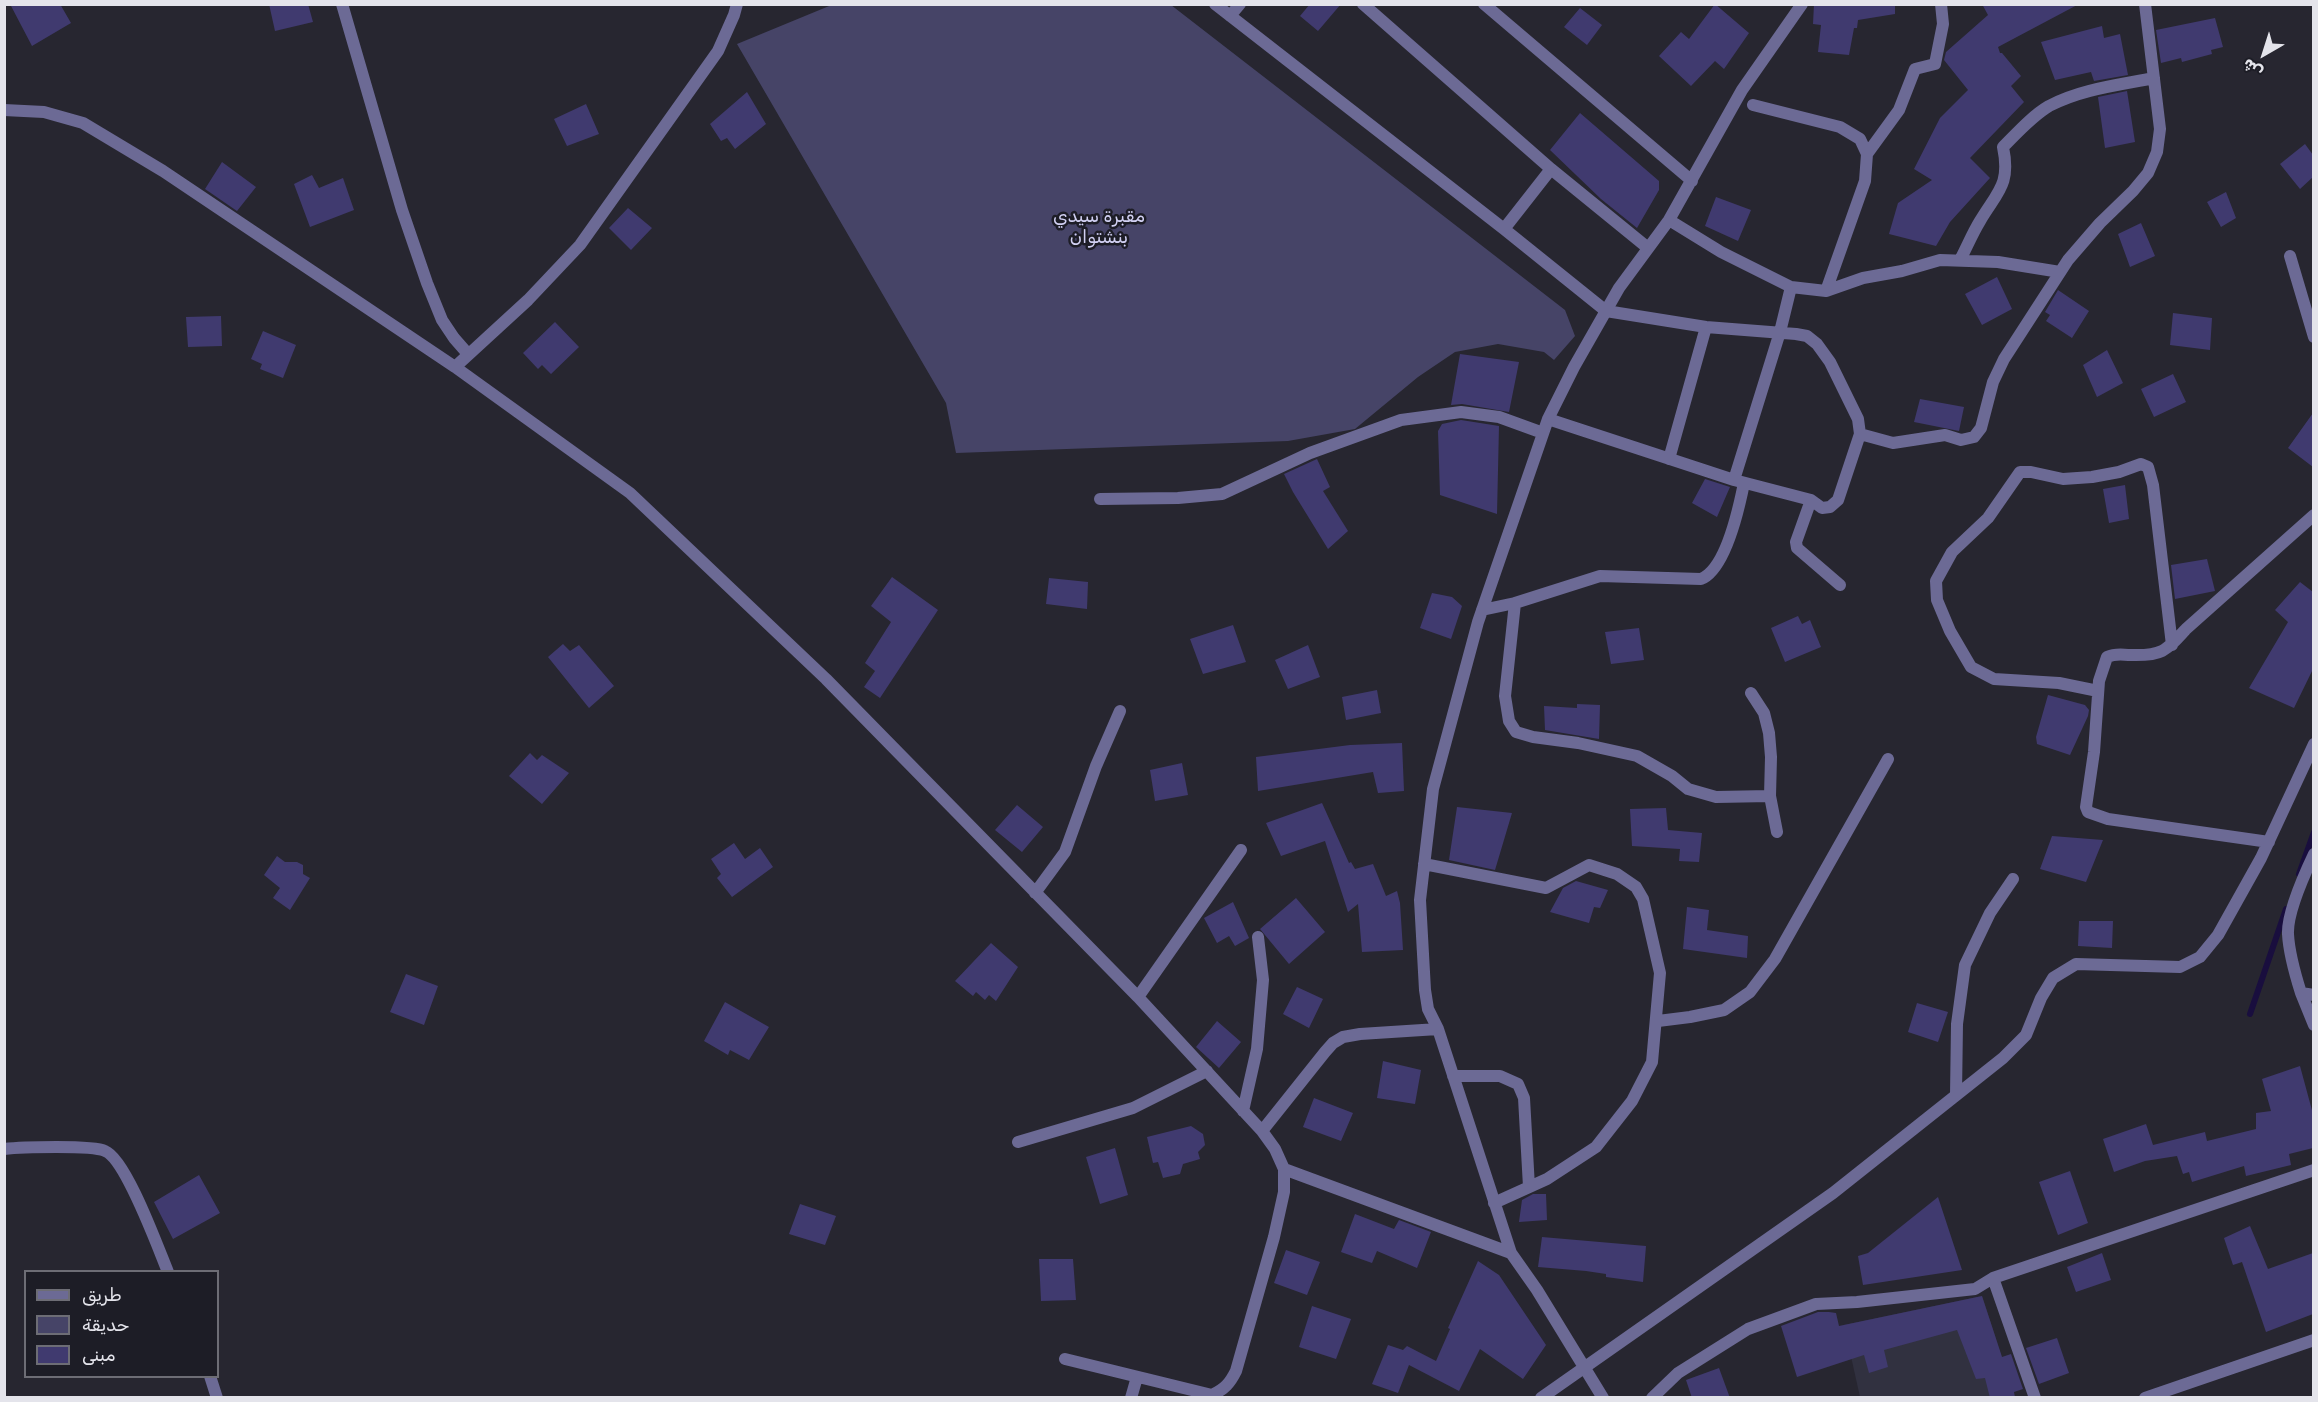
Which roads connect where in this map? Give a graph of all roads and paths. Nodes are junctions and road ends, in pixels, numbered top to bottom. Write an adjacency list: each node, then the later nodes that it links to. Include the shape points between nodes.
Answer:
1 (342, 4): 29 (street, via 427,283 442,320)
2 (737, 4): 29 (street, via 718,51 580,245 528,300)
3 (1215, 4): 10 (street)
4 (1240, 4): 10 (street)
5 (1363, 4): 15 (street)
6 (1484, 4): 16 (street)
7 (1802, 4): 16 (street, via 1742,90)
8 (1941, 4): 14 (street, via 1943,24 1935,64 1915,69 1899,110)
9 (2145, 4): 11 (street)
10 (1230, 16): 18 (street)
11 (2154, 78): 21 (street, via 2090,91 2049,107 2024,126 2003,147 2007,165 2002,189); 22 (street, via 2160,129 2157,152 2148,173)
12 (1753, 105): 14 (street, via 1840,127 1860,139)
13 (4, 110): 30 (street, via 44,112 83,123 183,184)
14 (1867, 154): 24 (street, via 1865,181)
15 (1551, 169): 18 (street); 19 (street)
16 (1692, 181): 17 (street)
17 (1669, 220): 19 (street); 23 (street, via 1721,252)
18 (1504, 229): 25 (street)
19 (1648, 248): 25 (street)
20 (2290, 256): 28 (street)
21 (1960, 260): 22 (street); 24 (street, via 1940,260)
22 (2060, 272): 33 (street, via 2004,359 1993,382 1981,428 1974,437 1961,440 1945,435 1893,443)
23 (1791, 287): 24 (street); 27 (street)
24 (1826, 291)
25 (1606, 311): 26 (street); 31 (street)
26 (1706, 327): 27 (street); 34 (street)
27 (1780, 332): 33 (street, via 1807,336 1817,344 1847,395); 35 (street)
28 (2313, 337)
29 (468, 354): 30 (street)
30 (455, 367): 55 (street, via 630,493 826,680)
31 (1548, 419): 32 (street); 34 (street)
32 (1543, 433): 36 (street, via 1499,417 1461,412 1401,420 1310,453 1222,494); 41 (street)
33 (1860, 434): 37 (street, via 1838,500 1822,508)
34 (1669, 459): 35 (street)
35 (1739, 481): 37 (street); 40 (street, via 1737,513 1709,576 1600,576)
36 (1100, 499)
37 (1811, 500): 39 (street, via 1797,537 1797,548)
38 (2313, 515): 42 (street)
39 (1840, 585)
40 (1515, 603): 41 (street); 48 (street, via 1505,696 1509,721 1516,732 1637,756 1688,789 1716,797)
41 (1482, 610): 53 (street, via 1433,789)
42 (2172, 645): 43 (street, via 2158,655 2107,657); 43 (street, via 2148,467 2141,464 2092,477 2063,478 2020,472 1988,518 1952,552 1936,581 1937,600 1971,668 1994,679 2059,683)
43 (2098, 691): 50 (street, via 2088,812 2108,819)
44 (1751, 693): 48 (street, via 1764,713 1769,733)
45 (1120, 711): 55 (street, via 1065,852)
46 (2313, 744): 50 (street)
47 (1888, 759): 59 (street, via 1780,950 1750,992 1724,1010)
48 (1770, 796): 49 (street)
49 (1778, 832)
50 (2269, 842): 64 (street, via 2218,935 2200,957 2180,967 2076,964 2053,978 2026,1035)
51 (1241, 850): 58 (street)
52 (2313, 854): 57 (street, via 2299,886 2287,931 2292,963)
53 (1425, 864): 59 (street, via 1546,888 1589,865 1617,874 1636,887 1643,899 1660,973); 61 (street, via 1420,900 1425,990 1428,1009)
54 (2013, 879): 64 (street, via 1990,914 1965,965 1957,1024)
55 (1035, 893): 58 (street)
56 (1258, 936): 65 (street, via 1263,980 1257,1049)
57 (2307, 994): 60 (street)
58 (1138, 997): 62 (street)
59 (1658, 1021): 71 (street, via 1653,1062 1615,1124 1596,1147)
60 (2313, 1025)
61 (1438, 1029): 63 (street); 66 (street, via 1343,1037 1325,1052)
62 (1208, 1071): 65 (street); 67 (street, via 1133,1108)
63 (1453, 1076): 71 (street, via 1500,1076 1518,1084 1524,1098); 72 (street)
64 (1956, 1095): 78 (street, via 1833,1193)
65 (1243, 1111): 66 (street)
66 (1262, 1131): 69 (street)
67 (1018, 1142)
68 (4, 1149): 74 (street, via 95,1148 112,1155 124,1171)
69 (1284, 1169): 73 (street); 79 (street, via 1284,1192 1274,1237 1230,1383 1212,1395)
70 (2313, 1170): 75 (street)
71 (1529, 1187): 72 (street)
72 (1494, 1203): 73 (street)
73 (1511, 1253): 78 (street)
74 (167, 1270)
75 (1993, 1278): 85 (street, via 1975,1289 1816,1304 1748,1329 1677,1373); 86 (street)
76 (2313, 1340): 87 (street)
77 (1065, 1359): 79 (street)
78 (1584, 1367): 83 (street); 84 (street)
79 (1137, 1377): 82 (street)
80 (210, 1378): 81 (street)
81 (217, 1398)
82 (1131, 1398)
83 (1541, 1398)
84 (1603, 1398)
85 (1652, 1398)
86 (2035, 1398)
87 (2145, 1398)

